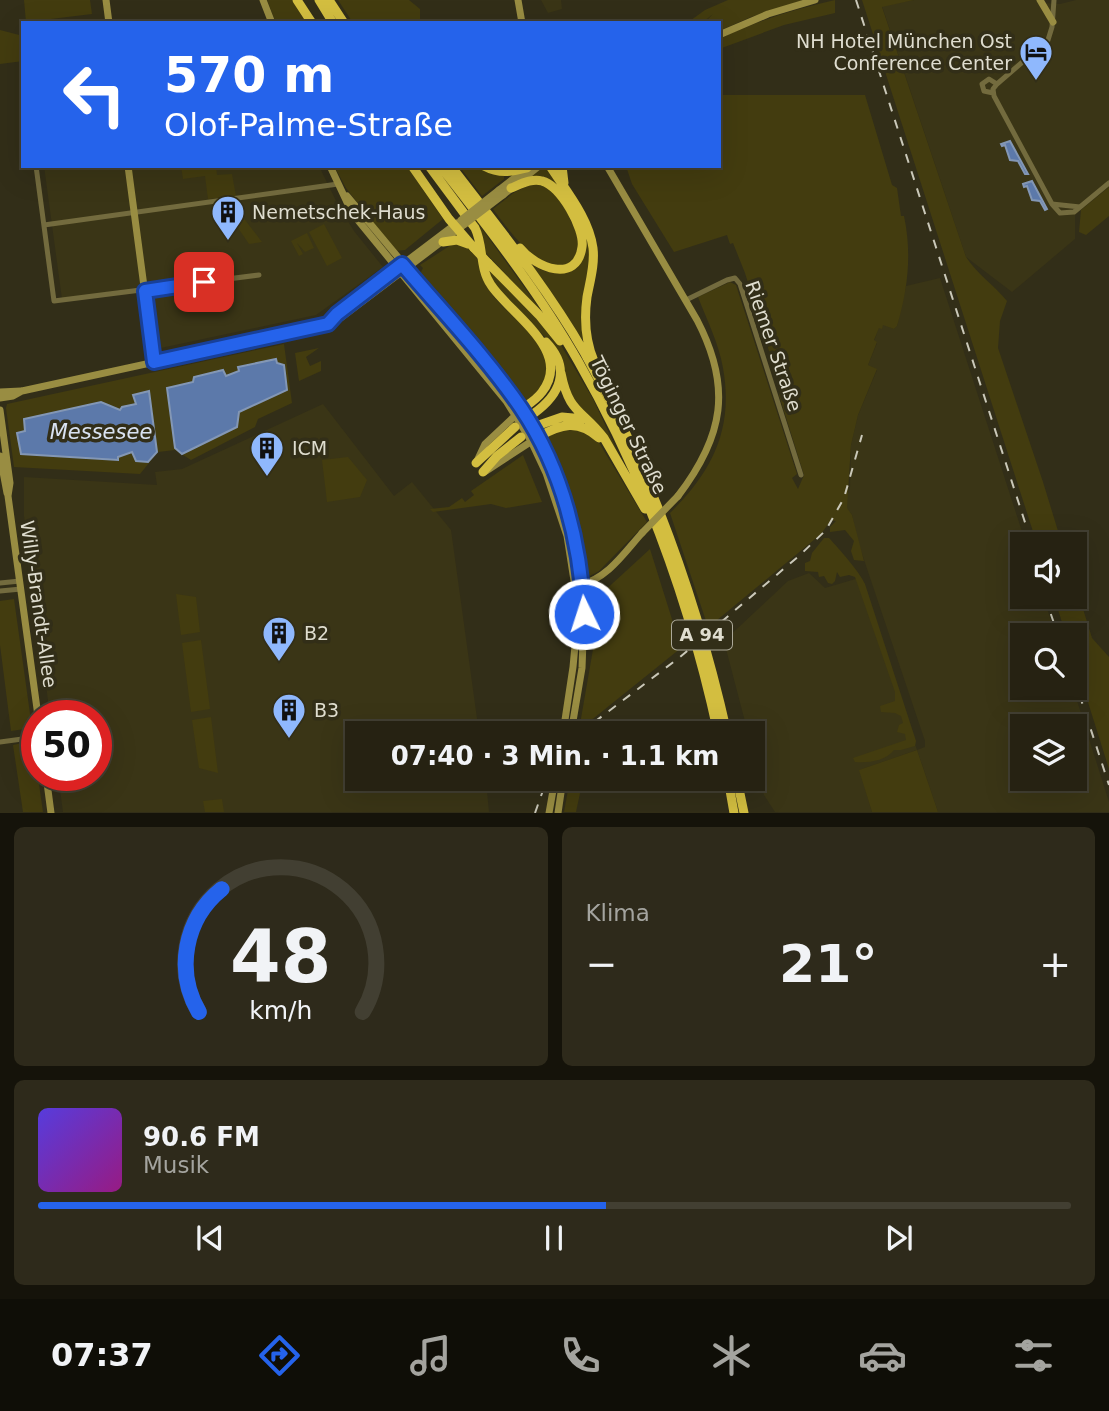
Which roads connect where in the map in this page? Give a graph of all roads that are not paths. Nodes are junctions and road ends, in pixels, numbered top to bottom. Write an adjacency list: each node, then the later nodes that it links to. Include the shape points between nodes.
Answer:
1 (106, 0): 10 (main road)
2 (263, 0): 11 (main road)
3 (297, 0): 12 (highway)
4 (319, 0): 13 (highway)
5 (329, 0): 14 (highway)
6 (518, 0): 15 (main road)
7 (815, 0): 17 (main road)
8 (1040, 0): 16 (main road)
9 (1054, 0): 16 (street)
10 (109, 21)
11 (271, 21)
12 (311, 21)
13 (333, 21)
14 (343, 21)
15 (519, 21)
16 (1053, 22): 18 (street, via 1048,40)
17 (721, 34)
18 (997, 84): 19 (street); 19 (street, via 989,79 983,83 984,91)
19 (993, 93): 34 (street, via 1052,204 1062,214 1071,214)
20 (36, 168): 41 (street)
21 (128, 168): 39 (main road)
22 (331, 168): 35 (main road)
23 (414, 168): 40 (highway)
24 (430, 168): 49 (highway, via 475,228 491,286)
25 (442, 168): 50 (highway, Töginger Straße / A 94, via 532,288)
26 (453, 168): 42 (highway, Töginger Straße / A 94)
27 (488, 168): 28 (highway, via 508,172)
28 (524, 168)
29 (527, 168): 37 (main road)
30 (536, 168): 36 (main road)
31 (551, 168): 38 (highway)
32 (562, 168): 38 (highway)
33 (608, 168): 48 (main road)
34 (1109, 183)
35 (338, 184): 39 (street); 45 (main road, via 352,213)
36 (511, 188): 37 (main road); 42 (highway, via 537,180 554,187 579,227 581,252 568,267 548,269)
37 (501, 192): 40 (main road, bridge)
38 (568, 195): 54 (highway, via 584,220 593,247 585,319 587,340)
39 (135, 214): 41 (street); 47 (main road)
40 (460, 224): 43 (main road); 44 (highway); 45 (main road)
41 (44, 225): 47 (street, via 54,301)
42 (501, 231): 54 (highway, Töginger Straße / A 94, via 564,321)
43 (443, 242): 44 (highway, via 463,241); 45 (main road)
44 (474, 248): 50 (highway, bridge)
45 (401, 269): 51 (main road, via 328,324); 52 (main road)
46 (259, 275): 47 (street)
47 (145, 291): 51 (main road)
48 (686, 300): 72 (street, Riemer Straße, via 727,280 735,278 740,284); 77 (main road, bridge, via 716,365 719,401 706,455 678,496 605,574)
49 (535, 331): 53 (highway, via 554,352); 60 (highway, via 548,354 548,378 542,393)
50 (578, 359): 74 (highway, Töginger Straße / A 94, via 623,446)
51 (154, 362): 55 (main road)
52 (479, 362): 58 (main road); 60 (main road)
53 (561, 373): 61 (highway, via 555,394); 62 (highway, via 566,396)
54 (604, 389): 83 (highway, Töginger Straße / A 94, via 673,545)
55 (22, 391): 56 (main road); 57 (main road)
56 (0, 392)
57 (0, 398)
58 (506, 401): 60 (main road); 64 (main road)
59 (0, 410): 73 (main road, Willy-Brandt-Allee)
60 (519, 412): 64 (main road); 67 (main road)
61 (533, 414)
62 (585, 420): 63 (highway, via 562,417); 68 (highway)
63 (539, 425)
64 (504, 426): 70 (main road, via 485,444)
65 (515, 427): 70 (highway)
66 (521, 437): 71 (highway)
67 (535, 439): 68 (highway, via 554,428 575,424); 71 (main road); 77 (main road, via 559,481 571,518)
68 (609, 447): 74 (highway)
69 (0, 456): 73 (main road, Willy-Brandt-Allee)
70 (476, 463)
71 (483, 472)
72 (801, 475)
73 (8, 496): 76 (main road, Willy-Brandt-Allee)
74 (661, 538): 82 (highway, Töginger Straße / A 94)
75 (0, 583): 76 (street)
76 (21, 585): 78 (street); 79 (main road, Willy-Brandt-Allee)
77 (579, 586): 80 (main road); 81 (main road, via 584,614 582,668)
78 (0, 591)
79 (36, 700)
80 (564, 721)
81 (573, 721)
82 (715, 721)
83 (724, 721)
84 (21, 739): 85 (street)
85 (0, 742)
86 (48, 791): 91 (main road)
87 (553, 791): 92 (main road)
88 (561, 791): 93 (main road)
89 (730, 791): 94 (highway)
90 (739, 791): 95 (highway)
91 (51, 813)
92 (549, 813)
93 (558, 813)
94 (734, 813)
95 (744, 813)

